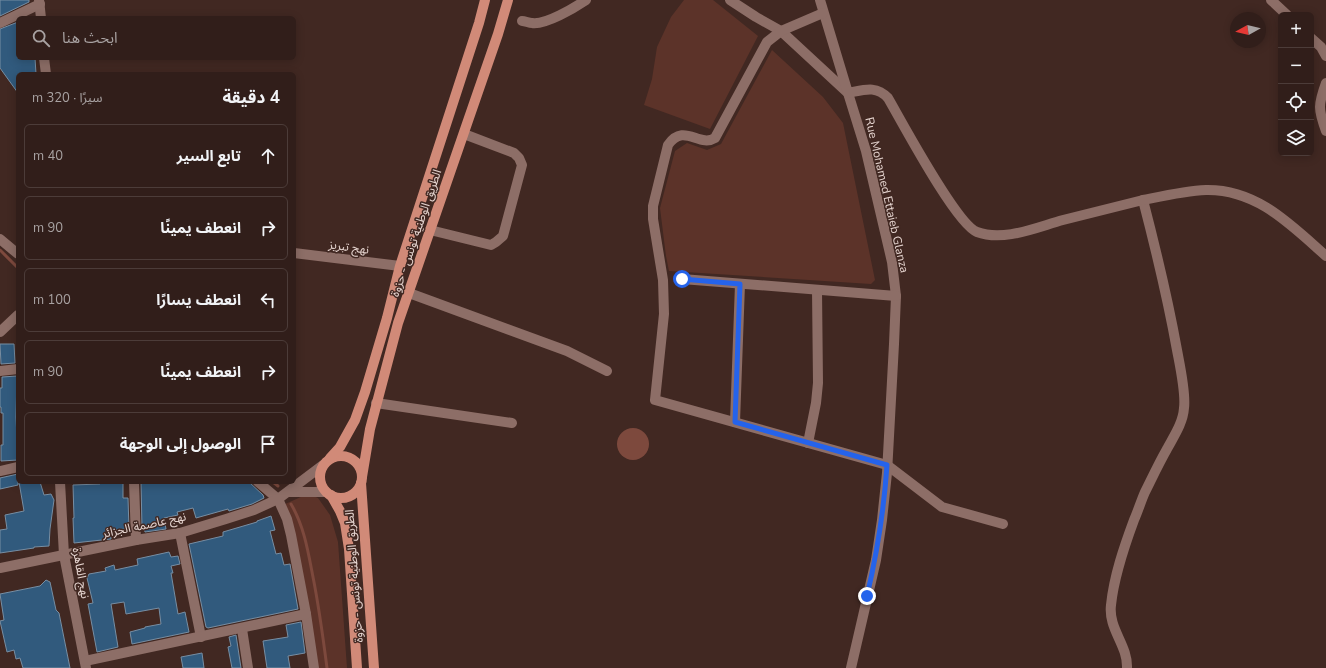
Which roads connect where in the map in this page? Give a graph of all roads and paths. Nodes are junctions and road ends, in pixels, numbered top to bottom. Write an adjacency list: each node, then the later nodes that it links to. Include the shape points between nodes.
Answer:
1 (486, 0): 28 (main road, الطريق الوطنية تونس - حزوة)
2 (508, 0): 21 (main road, الطريق الوطنية تونس - حزوة)
3 (586, 0): 11 (street, via 542,22)
4 (730, 0): 13 (street, Rue Mohamed Ettaieb Glanza, via 756,18)
5 (820, 0): 9 (street)
6 (1271, 0): 8 (street)
7 (40, 2): 10 (street); 12 (street)
8 (1283, 12)
9 (823, 13): 13 (street); 19 (street)
10 (41, 16)
11 (522, 21)
12 (0, 23)
13 (781, 30): 19 (street, Rue Mohamed Ettaieb Glanza); 42 (street, via 767,42 715,138 706,140 681,135 668,145 653,206 664,293 655,400)
14 (1314, 41): 15 (street)
15 (1326, 56)
16 (44, 60): 17 (street)
17 (46, 72)
18 (1326, 83): 20 (street, via 1319,109)
19 (848, 93): 22 (street, via 869,89 882,92 888,98 937,182 958,213 976,231 986,234 1009,234); 33 (street, Rue Mohamed Ettaieb Glanza, via 866,151 892,262)
20 (1326, 130)
21 (464, 134): 23 (main road, الطريق الوطنية تونس - حزوة); 23 (street, via 514,153 522,165 503,236 491,245)
22 (1143, 200): 27 (street, via 1206,190 1245,196 1280,217); 72 (street, via 1172,318 1185,406 1178,431 1144,493 1126,543 1112,596 1111,622 1125,650)
23 (430, 230): 32 (main road, الطريق الوطنية تونس - حزوة)
24 (0, 239): 25 (street)
25 (16, 252)
26 (296, 253): 28 (street, نهج تبريز)
27 (1326, 256)
28 (400, 266): 35 (main road, الطريق الوطنية تونس - حزوة)
29 (682, 279): 30 (street)
30 (740, 284): 31 (street); 42 (street)
31 (817, 290): 33 (street); 44 (street, via 818,383)
32 (409, 293): 36 (main road, الطريق الوطنية تونس - حزوة); 40 (street, via 567,351)
33 (896, 296): 46 (street, Rue Mohamed Ettaieb Glanza)
34 (16, 317): 37 (street)
35 (387, 318): 36 (main road); 45 (main road, الطريق الوطنية تونس - حزوة, via 355,420 340,447)
36 (398, 323): 41 (main road, الطريق الوطنية تونس - حزوة)
37 (0, 332)
38 (16, 369): 39 (street)
39 (0, 371)
40 (607, 371)
41 (376, 403): 43 (street); 49 (main road, الطريق الوطنية تونس - حزوة)
42 (735, 422): 44 (street)
43 (512, 423)
44 (808, 443): 46 (street)
45 (327, 462): 49 (main road, via 343,456 354,460 361,471); 50 (street, نهج عاصمة الجزائر); 56 (main road, via 320,476 323,487)
46 (887, 465): 58 (street, via 942,506); 71 (street, Rue Mohamed Ettaieb Glanza, via 876,560)
47 (16, 467): 48 (street)
48 (0, 471)
49 (361, 480): 56 (main road, via 357,490 352,494 338,498); 67 (main road, الطريق الوطنية تونس - حزوة)
50 (296, 482)
51 (60, 484): 61 (street, نهج القاهرة)
52 (134, 484): 60 (street)
53 (260, 484): 57 (street)
54 (294, 484): 55 (street, نهج عاصمة الجزائر)
55 (288, 492): 56 (street); 57 (street, نهج عاصمة الجزائر)
56 (329, 494): 68 (main road, الطريق الوطنية تونس - حزوة, via 345,522)
57 (278, 499): 59 (street, نهج عاصمة الجزائر, via 254,510); 63 (street, via 292,535)
58 (1003, 524)
59 (180, 533): 60 (street, نهج عاصمة الجزائر); 65 (street)
60 (136, 540): 61 (street, نهج عاصمة الجزائر)
61 (64, 555): 62 (street, نهج عاصمة الجزائر); 66 (street, نهج القاهرة)
62 (0, 568)
63 (306, 614): 64 (street); 70 (street)
64 (242, 629): 65 (street); 69 (street)
65 (201, 637): 66 (street)
66 (86, 664)
67 (374, 665): 68 (main road)
68 (357, 666)
69 (248, 668)
70 (314, 668)
71 (851, 668)
72 (1127, 668)

